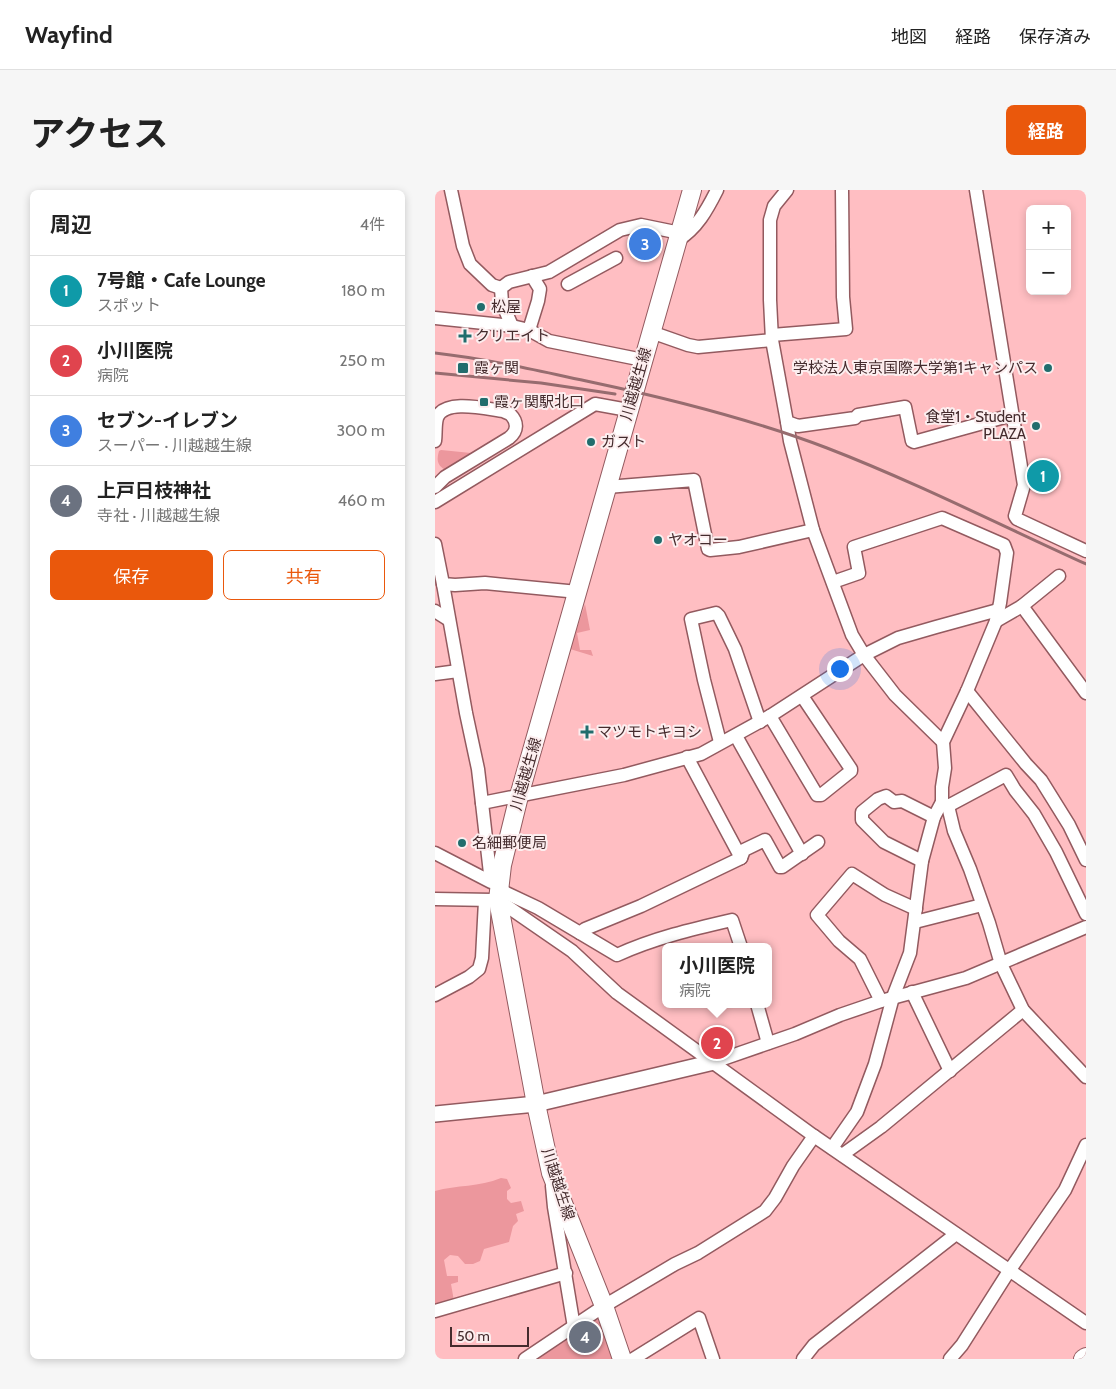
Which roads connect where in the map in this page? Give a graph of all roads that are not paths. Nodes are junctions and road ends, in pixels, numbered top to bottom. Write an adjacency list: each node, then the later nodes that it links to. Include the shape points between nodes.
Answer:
1 (451, 190): 11 (street, via 470,264 492,285)
2 (692, 190): 7 (main road, 川越越生線)
3 (717, 190): 7 (street, via 696,225 687,234)
4 (787, 190): 16 (street, via 775,206 770,220)
5 (842, 190): 16 (street, via 846,329)
6 (976, 190): 19 (street)
7 (679, 236): 9 (street, via 641,225 620,230 549,272); 15 (main road, 川越越生線)
8 (615, 258): 10 (street)
9 (532, 276): 11 (street, via 509,282); 14 (street, via 540,289)
10 (568, 284)
11 (501, 288): 13 (street, via 502,303)
12 (435, 318): 13 (street)
13 (512, 326): 14 (street)
14 (529, 330): 17 (street, via 549,341)
15 (651, 332): 16 (street, via 698,346); 17 (main road, 川越越生線)
16 (772, 338): 20 (street)
17 (643, 360): 18 (main road, 川越越生線)
18 (628, 410): 23 (main road, 川越越生線); 24 (street, via 595,404)
19 (1012, 416): 20 (street, via 914,442 905,407 798,426); 27 (street, via 1024,485 1015,516)
20 (787, 422): 25 (street)
21 (435, 442): 22 (street, via 437,417 441,411 453,406 503,411 510,414 517,426 509,438)
22 (435, 487)
23 (607, 487): 25 (street, via 695,480 710,550 739,547); 31 (main road, 川越越生線)
24 (435, 502)
25 (813, 530): 29 (street)
26 (435, 544): 30 (street)
27 (1086, 551)
28 (1059, 576): 32 (street)
29 (833, 582): 34 (street, via 859,573 854,547 942,518 1004,545 1007,553); 36 (street)
30 (443, 584): 31 (street, via 485,583); 35 (street)
31 (578, 592): 47 (main road, 川越越生線)
32 (1022, 606): 34 (street); 40 (street)
33 (435, 611): 35 (street)
34 (997, 616): 36 (street, via 945,624 898,638); 39 (street)
35 (449, 620): 37 (street)
36 (863, 655): 41 (street); 45 (street, via 895,695)
37 (458, 671): 38 (street); 48 (street)
38 (435, 674)
39 (967, 691): 45 (street); 55 (street, via 1041,780)
40 (1086, 693)
41 (802, 696): 42 (street); 42 (street, via 851,769 821,795 817,795)
42 (765, 719): 43 (street); 44 (street, via 719,616 715,613 691,618)
43 (736, 736): 44 (street); 53 (street)
44 (720, 742): 46 (street, via 701,754)
45 (943, 742): 49 (street)
46 (687, 757): 47 (street, via 624,775); 54 (street)
47 (519, 796): 48 (street); 57 (main road, 川越越生線)
48 (482, 803): 57 (street)
49 (945, 804): 50 (street); 59 (street); 60 (street, via 1006,775 1056,852)
50 (934, 817): 56 (street); 56 (street, via 886,796 878,798 862,812 862,820 884,842)
51 (818, 842): 53 (street)
52 (435, 853): 57 (street)
53 (802, 854): 54 (street, via 780,867 765,840 744,850)
54 (741, 858): 63 (street)
55 (1086, 860)
56 (922, 861): 61 (street)
57 (494, 893): 58 (street); 63 (street, via 538,908); 67 (street, via 479,969); 72 (street, via 572,951 617,993); 75 (main road, 川越越生線)
58 (435, 899)
59 (982, 905): 61 (street); 65 (street)
60 (1086, 914)
61 (916, 915): 68 (street, via 910,953); 68 (street, via 852,874 817,915 860,959)
62 (1086, 927): 65 (street)
63 (580, 933): 64 (street, via 617,955 652,941 732,920)
64 (740, 943)
65 (1001, 964): 66 (street, via 965,978); 70 (street)
66 (912, 992): 68 (street); 73 (street)
67 (435, 995)
68 (887, 999): 71 (street); 79 (street, via 875,1064 857,1112)
69 (758, 1008): 71 (street)
70 (1023, 1010): 73 (street); 74 (street)
71 (768, 1043): 72 (street)
72 (714, 1062): 75 (street); 77 (street)
73 (950, 1071): 79 (street, via 881,1127)
74 (1086, 1077)
75 (536, 1104): 76 (street); 80 (main road, 川越越生線)
76 (435, 1114)
77 (814, 1136): 79 (street); 84 (street, via 765,1211 698,1254)
78 (1086, 1145): 82 (street, via 1065,1190)
79 (837, 1152): 81 (street)
80 (551, 1173): 83 (street); 84 (main road, 川越越生線)
81 (957, 1234): 82 (street); 92 (street, via 814,1345)
82 (1009, 1271): 86 (street); 93 (street)
83 (566, 1273): 85 (street); 87 (street)
84 (604, 1306): 87 (street); 89 (main road, 川越越生線)
85 (435, 1311)
86 (1086, 1323)
87 (574, 1327): 88 (street)
88 (525, 1359)
89 (622, 1359)
90 (633, 1359): 91 (street, via 699,1318)
91 (713, 1359)
92 (803, 1359)
93 (950, 1359)

